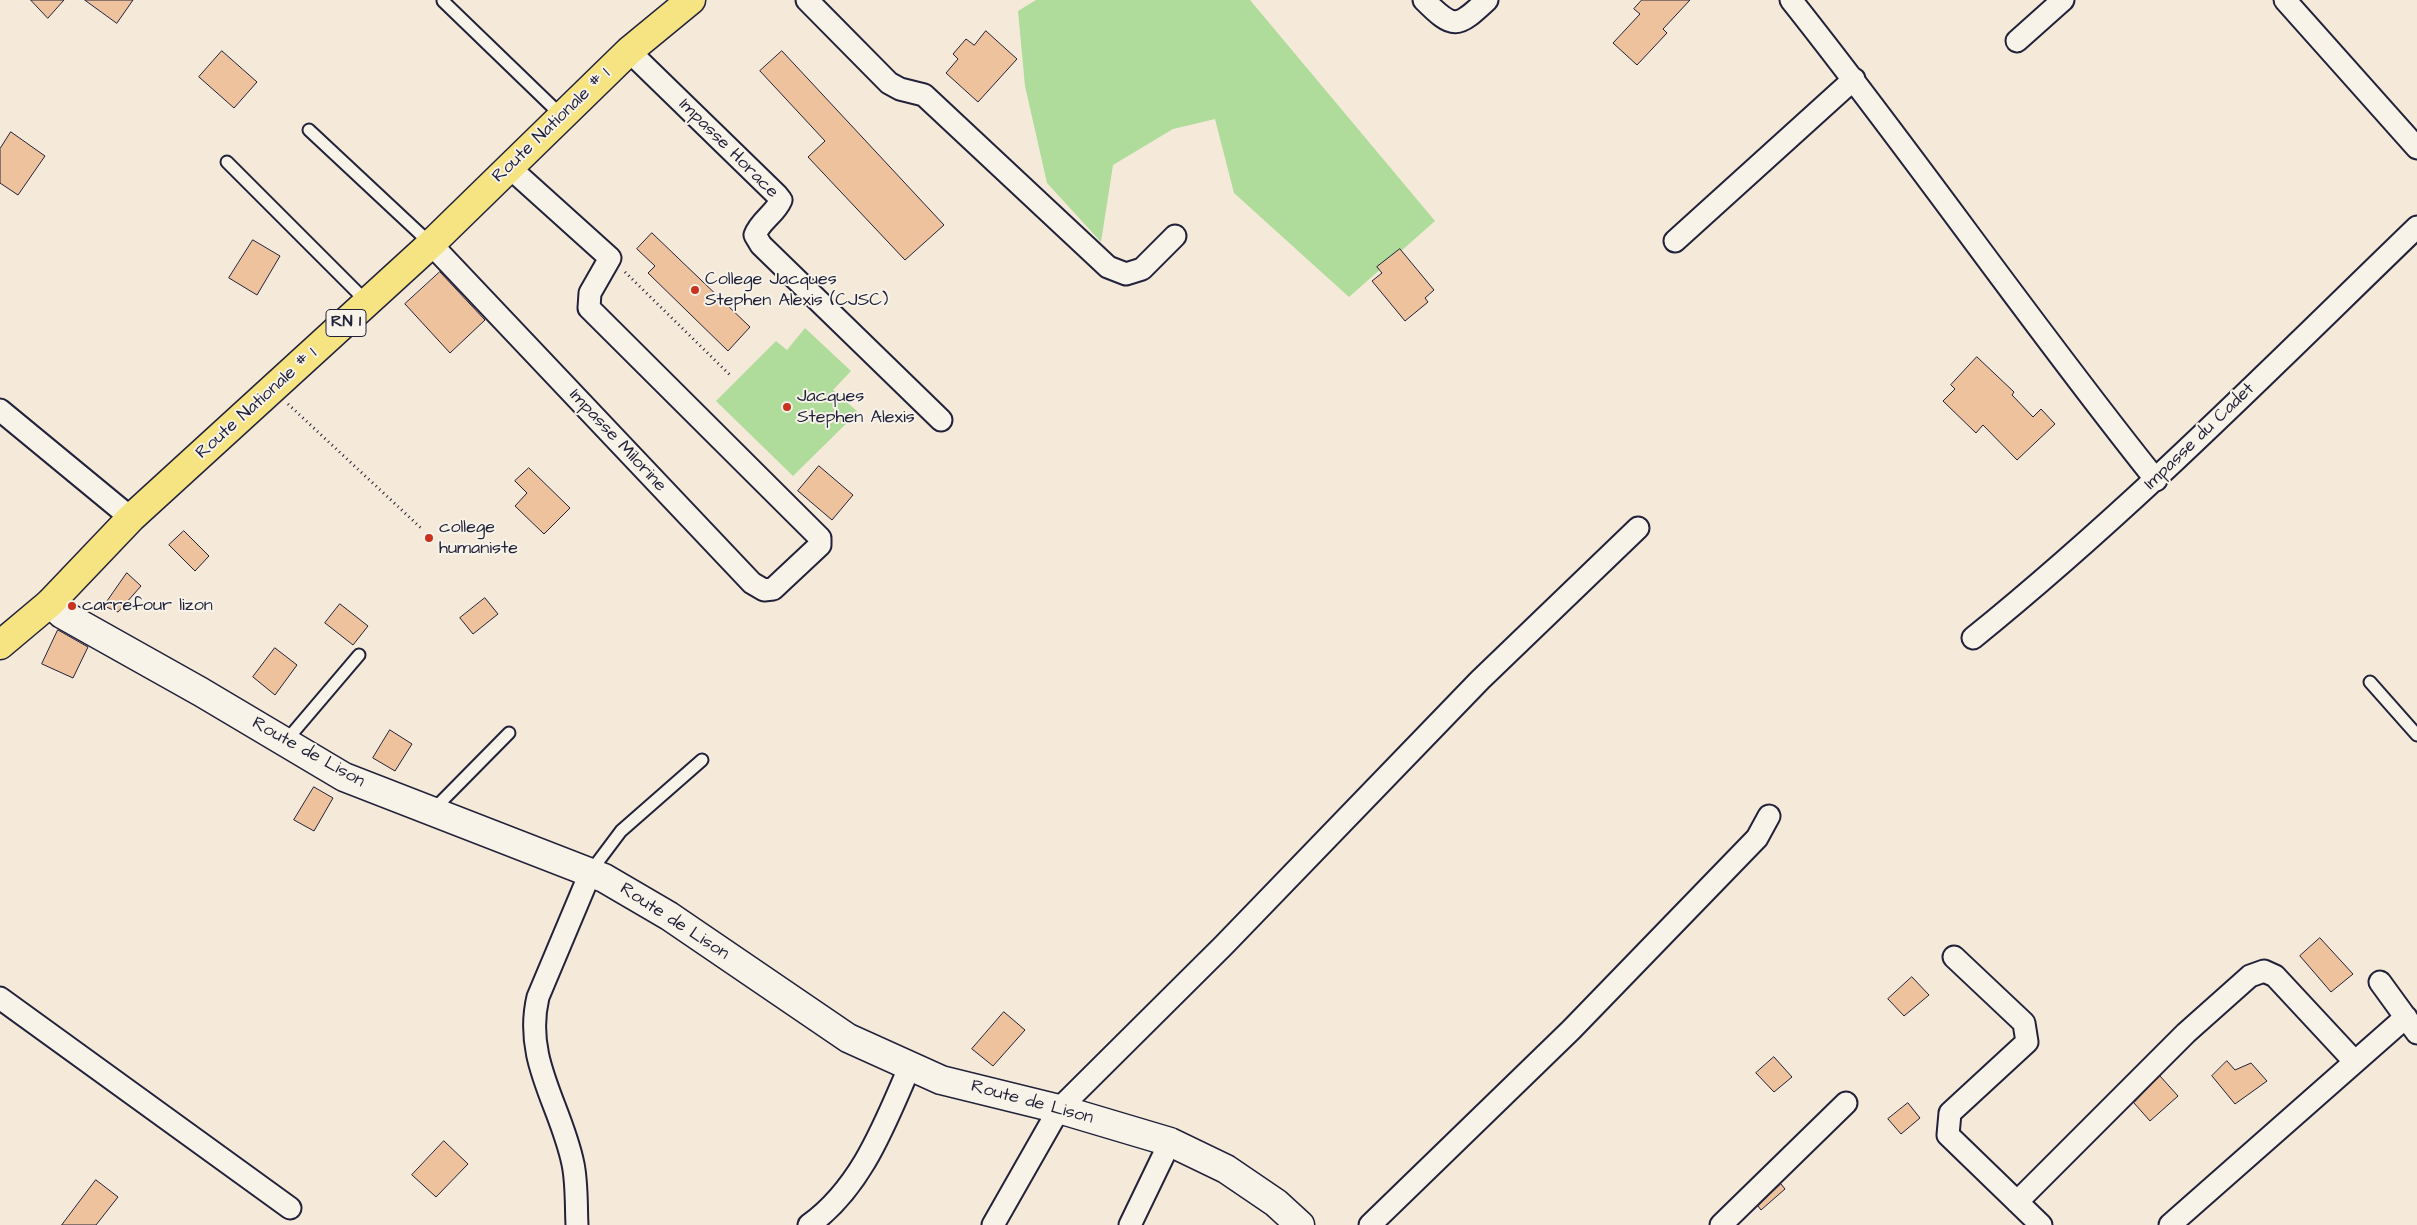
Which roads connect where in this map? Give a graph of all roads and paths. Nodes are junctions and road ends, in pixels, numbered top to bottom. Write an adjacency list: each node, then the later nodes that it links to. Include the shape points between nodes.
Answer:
1 (692, 0): 10 (main road, Route Nationale # 1 / RN 1)
2 (807, 0): 18 (street, via 889,83 924,94 1108,267 1126,274 1142,269)
3 (1424, 0): 4 (street, via 1441,17 1459,22)
4 (1487, 0)
5 (1791, 0): 11 (street)
6 (2063, 0): 9 (street)
7 (2285, 0): 14 (street)
8 (443, 2): 12 (lane)
9 (2017, 41)
10 (629, 51): 12 (main road, Route Nationale # 1 / RN 1); 26 (street, Impasse Horace, via 781,200 758,227 755,234 761,245)
11 (1854, 79): 19 (street); 27 (street, via 2055,351)
12 (562, 116): 16 (main road, Route Nationale # 1 / RN 1)
13 (310, 130): 20 (lane)
14 (2417, 148)
15 (227, 162): 22 (lane)
16 (509, 167): 20 (main road, Route Nationale # 1 / RN 1); 21 (street)
17 (2417, 227): 27 (street, Impasse du Cadet)
18 (1175, 236)
19 (1675, 241)
20 (431, 244): 21 (street, Impasse Milorine, via 752,583 764,590 773,589 812,554 820,545 820,538 589,308 590,293); 22 (main road, Route Nationale # 1 / RN 1)
21 (610, 258): 23 (path)
22 (368, 302): 24 (main road, Route Nationale # 1 / RN 1)
23 (731, 376)
24 (273, 390): 28 (main road, Route Nationale # 1 / RN 1); 29 (path)
25 (0, 410): 28 (street)
26 (941, 420)
27 (2156, 480): 32 (street, Impasse du Cadet)
28 (132, 518): 31 (main road, Route Nationale # 1 / RN 1)
29 (421, 528)
30 (1638, 528): 50 (street, via 1480,680 1224,945)
31 (50, 603): 33 (main road, Route Nationale # 1 / RN 1); 38 (street, Route de Lison, via 62,614)
32 (1973, 638)
33 (0, 645)
34 (359, 655): 38 (lane)
35 (2370, 682): 37 (lane)
36 (509, 733): 40 (lane)
37 (2417, 734)
38 (285, 742): 40 (street, Route de Lison, via 344,777)
39 (702, 760): 42 (lane, via 621,831)
40 (432, 811): 42 (street, Route de Lison)
41 (1769, 816): 59 (street, via 1757,838 1578,1023)
42 (591, 871): 48 (street, Route de Lison, via 669,916 848,1038); 54 (street, via 538,997 533,1018 536,1056 573,1164)
43 (1954, 957): 52 (street, via 2024,1023 2027,1042 1950,1113 1948,1135)
44 (2380, 982): 46 (street)
45 (0, 998): 53 (street)
46 (2411, 1025): 47 (street)
47 (2355, 1062): 52 (street, via 2275,976 2264,971 2250,976 2186,1033); 62 (street)
48 (910, 1066): 50 (street, Route de Lison, via 941,1080); 55 (street, via 877,1141 848,1189)
49 (1846, 1103): 60 (street)
50 (1059, 1109): 51 (street, Route de Lison); 56 (street)
51 (1170, 1142): 57 (street); 58 (street, Route de Lison, via 1226,1169 1276,1203)
52 (2017, 1202): 61 (street)
53 (290, 1208)
54 (578, 1225)
55 (809, 1225)
56 (993, 1225)
57 (1130, 1225)
58 (1300, 1225)
59 (1370, 1225)
60 (1720, 1225)
61 (2041, 1225)
62 (2170, 1225)

